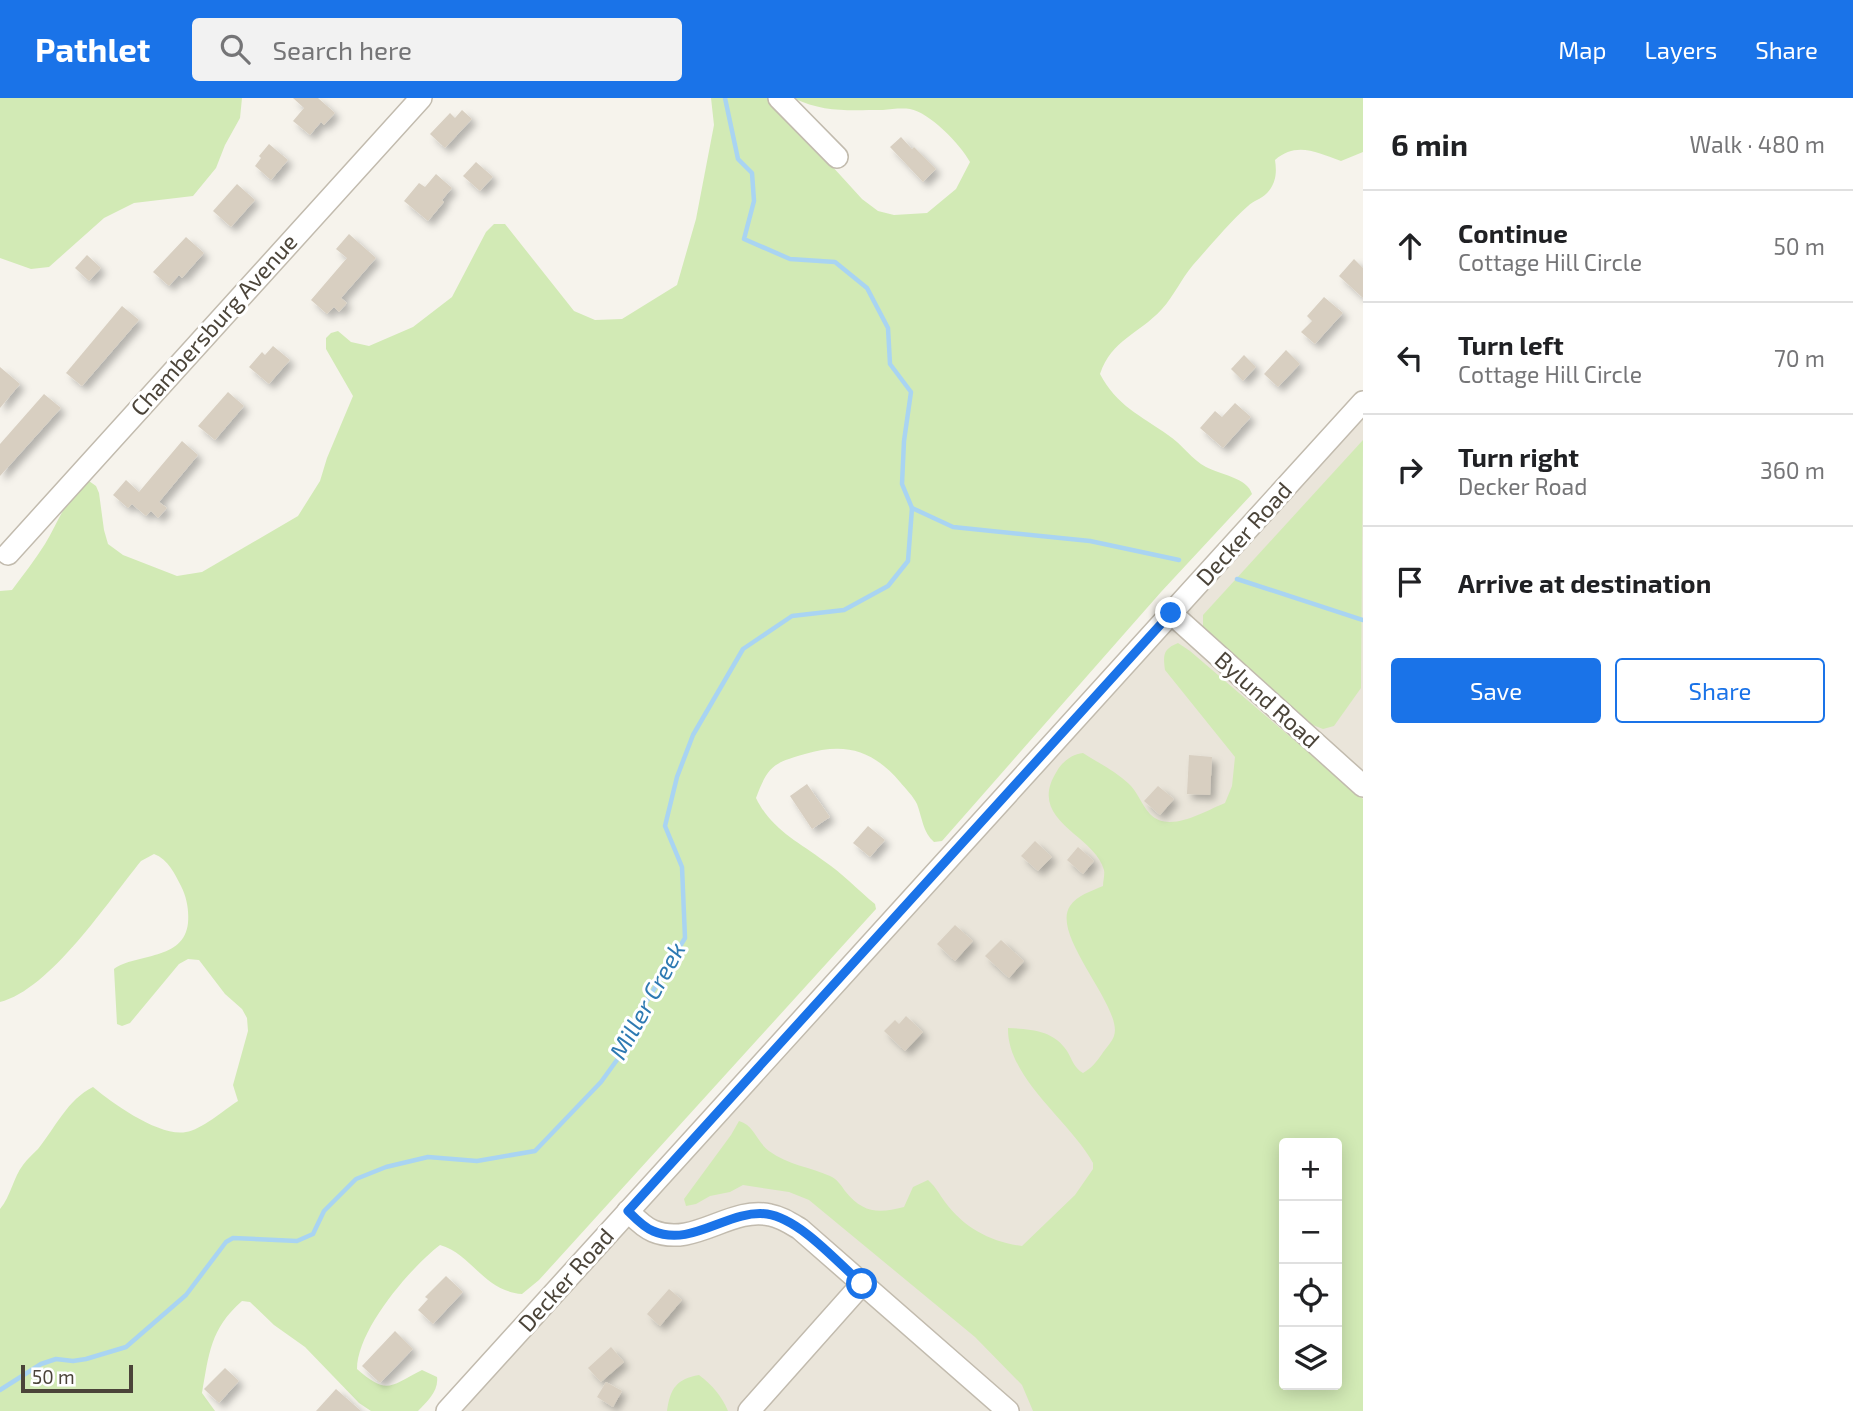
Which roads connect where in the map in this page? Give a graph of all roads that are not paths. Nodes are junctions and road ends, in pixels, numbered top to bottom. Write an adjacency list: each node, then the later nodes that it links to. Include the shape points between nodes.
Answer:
1 (421, 98): 5 (street, Chambersburg Avenue)
2 (779, 98): 3 (street)
3 (836, 158)
4 (1363, 402): 6 (street, Decker Road)
5 (8, 554)
6 (1171, 613): 7 (street, Bylund Road); 8 (street, Decker Road)
7 (1363, 786)
8 (628, 1211): 9 (street, via 651,1231 662,1234 692,1233 735,1217 768,1214 800,1229); 10 (street, Decker Road)
9 (862, 1284): 11 (street); 12 (street)
10 (447, 1411)
11 (749, 1411)
12 (1008, 1411)

